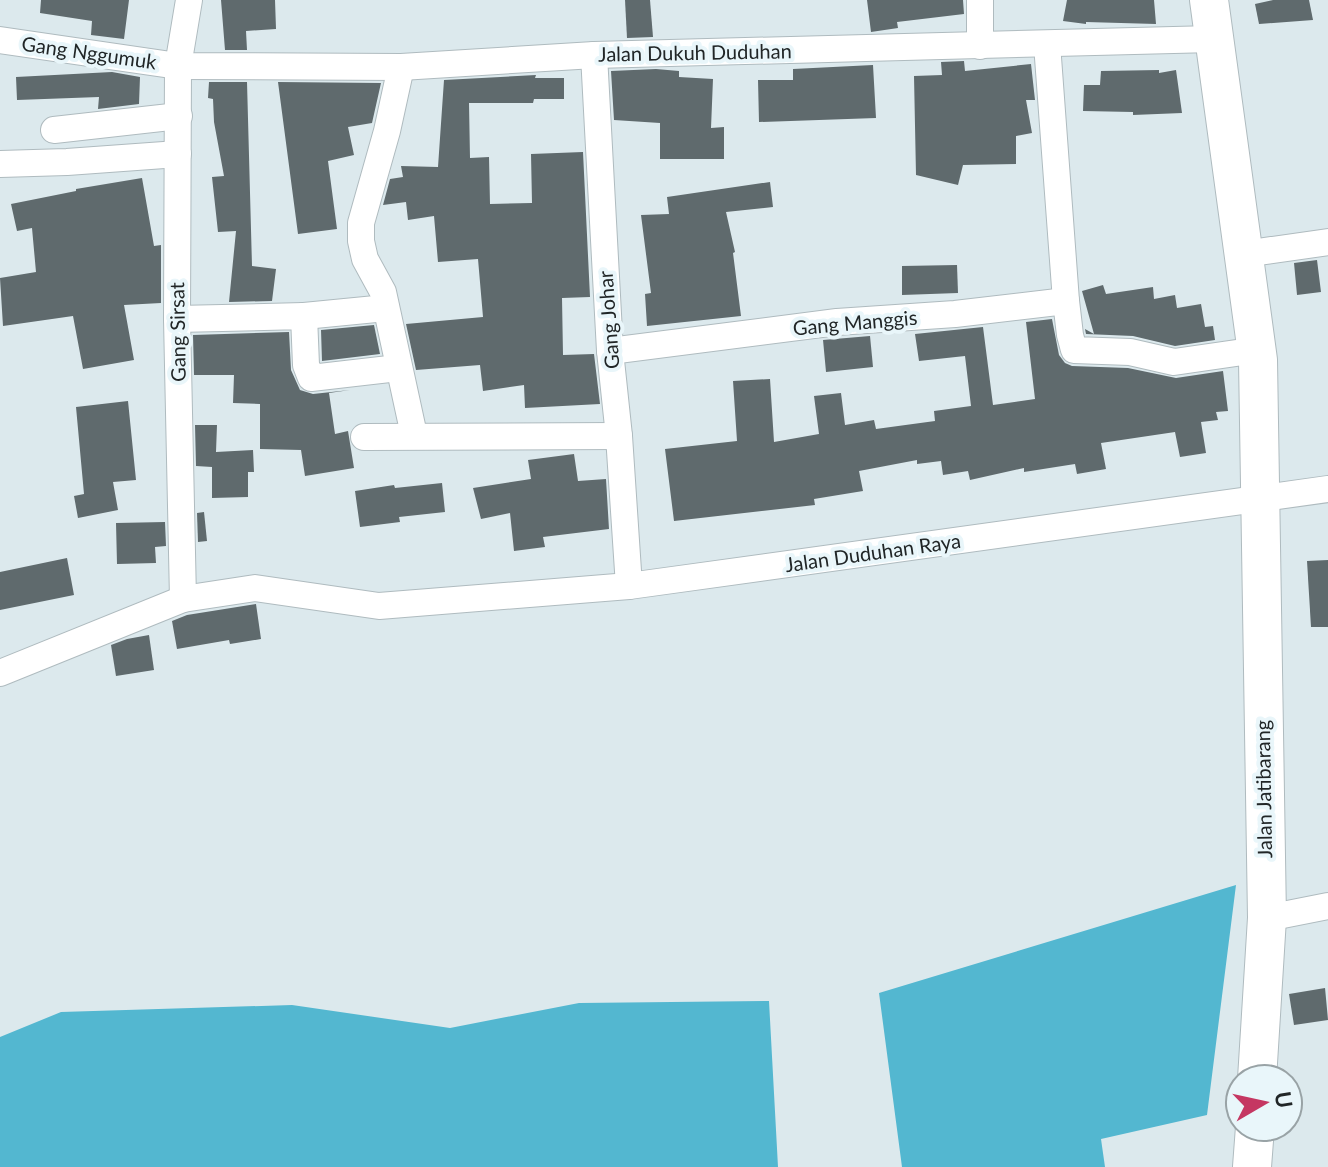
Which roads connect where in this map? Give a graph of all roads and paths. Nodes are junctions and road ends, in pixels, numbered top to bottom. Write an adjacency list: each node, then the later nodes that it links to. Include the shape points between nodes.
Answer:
1 (189, 0): 9 (street, Gang Sirsat)
2 (980, 0): 7 (street)
3 (1209, 0): 4 (street)
4 (1213, 39): 6 (street, Jalan Dukuh Duduhan); 16 (street)
5 (0, 40): 9 (street, Gang Nggumuk)
6 (1047, 44): 7 (street, Jalan Dukuh Duduhan); 17 (street)
7 (980, 46): 8 (street, Jalan Dukuh Duduhan)
8 (594, 55): 10 (street, Jalan Dukuh Duduhan); 22 (street, Gang Johar)
9 (178, 66): 10 (street, Jalan Dukuh Duduhan); 11 (street, Gang Sirsat)
10 (401, 67): 18 (street, via 361,223 365,259)
11 (179, 116): 12 (street); 13 (street, Gang Sirsat)
12 (54, 130)
13 (178, 154): 14 (street); 20 (street, Gang Sirsat)
14 (0, 164)
15 (1328, 242): 16 (street)
16 (1244, 254): 21 (street)
17 (1066, 301): 21 (street, via 1074,350 1130,352 1174,362); 22 (street, Gang Manggis, via 837,322)
18 (386, 308): 19 (street); 23 (street)
19 (304, 316): 20 (street); 23 (street, via 311,378)
20 (177, 319): 30 (street, Gang Sirsat)
21 (1257, 350): 28 (street)
22 (610, 351): 25 (street, Gang Johar)
23 (398, 368): 24 (street)
24 (414, 435): 25 (street); 26 (street)
25 (619, 436): 29 (street, Gang Johar)
26 (364, 437)
27 (1328, 489): 28 (street)
28 (1260, 499): 29 (street, Jalan Duduhan Raya); 33 (street, Jalan Jatibarang)
29 (629, 586): 30 (street, Jalan Duduhan Raya, via 379,606 255,588)
30 (183, 599): 31 (street, Jalan Duduhan Raya)
31 (0, 673)
32 (1328, 906): 33 (street)
33 (1267, 918): 34 (street, Jalan Jatibarang)
34 (1258, 1063)
35 (1254, 1143): 36 (street)
36 (1252, 1167)

